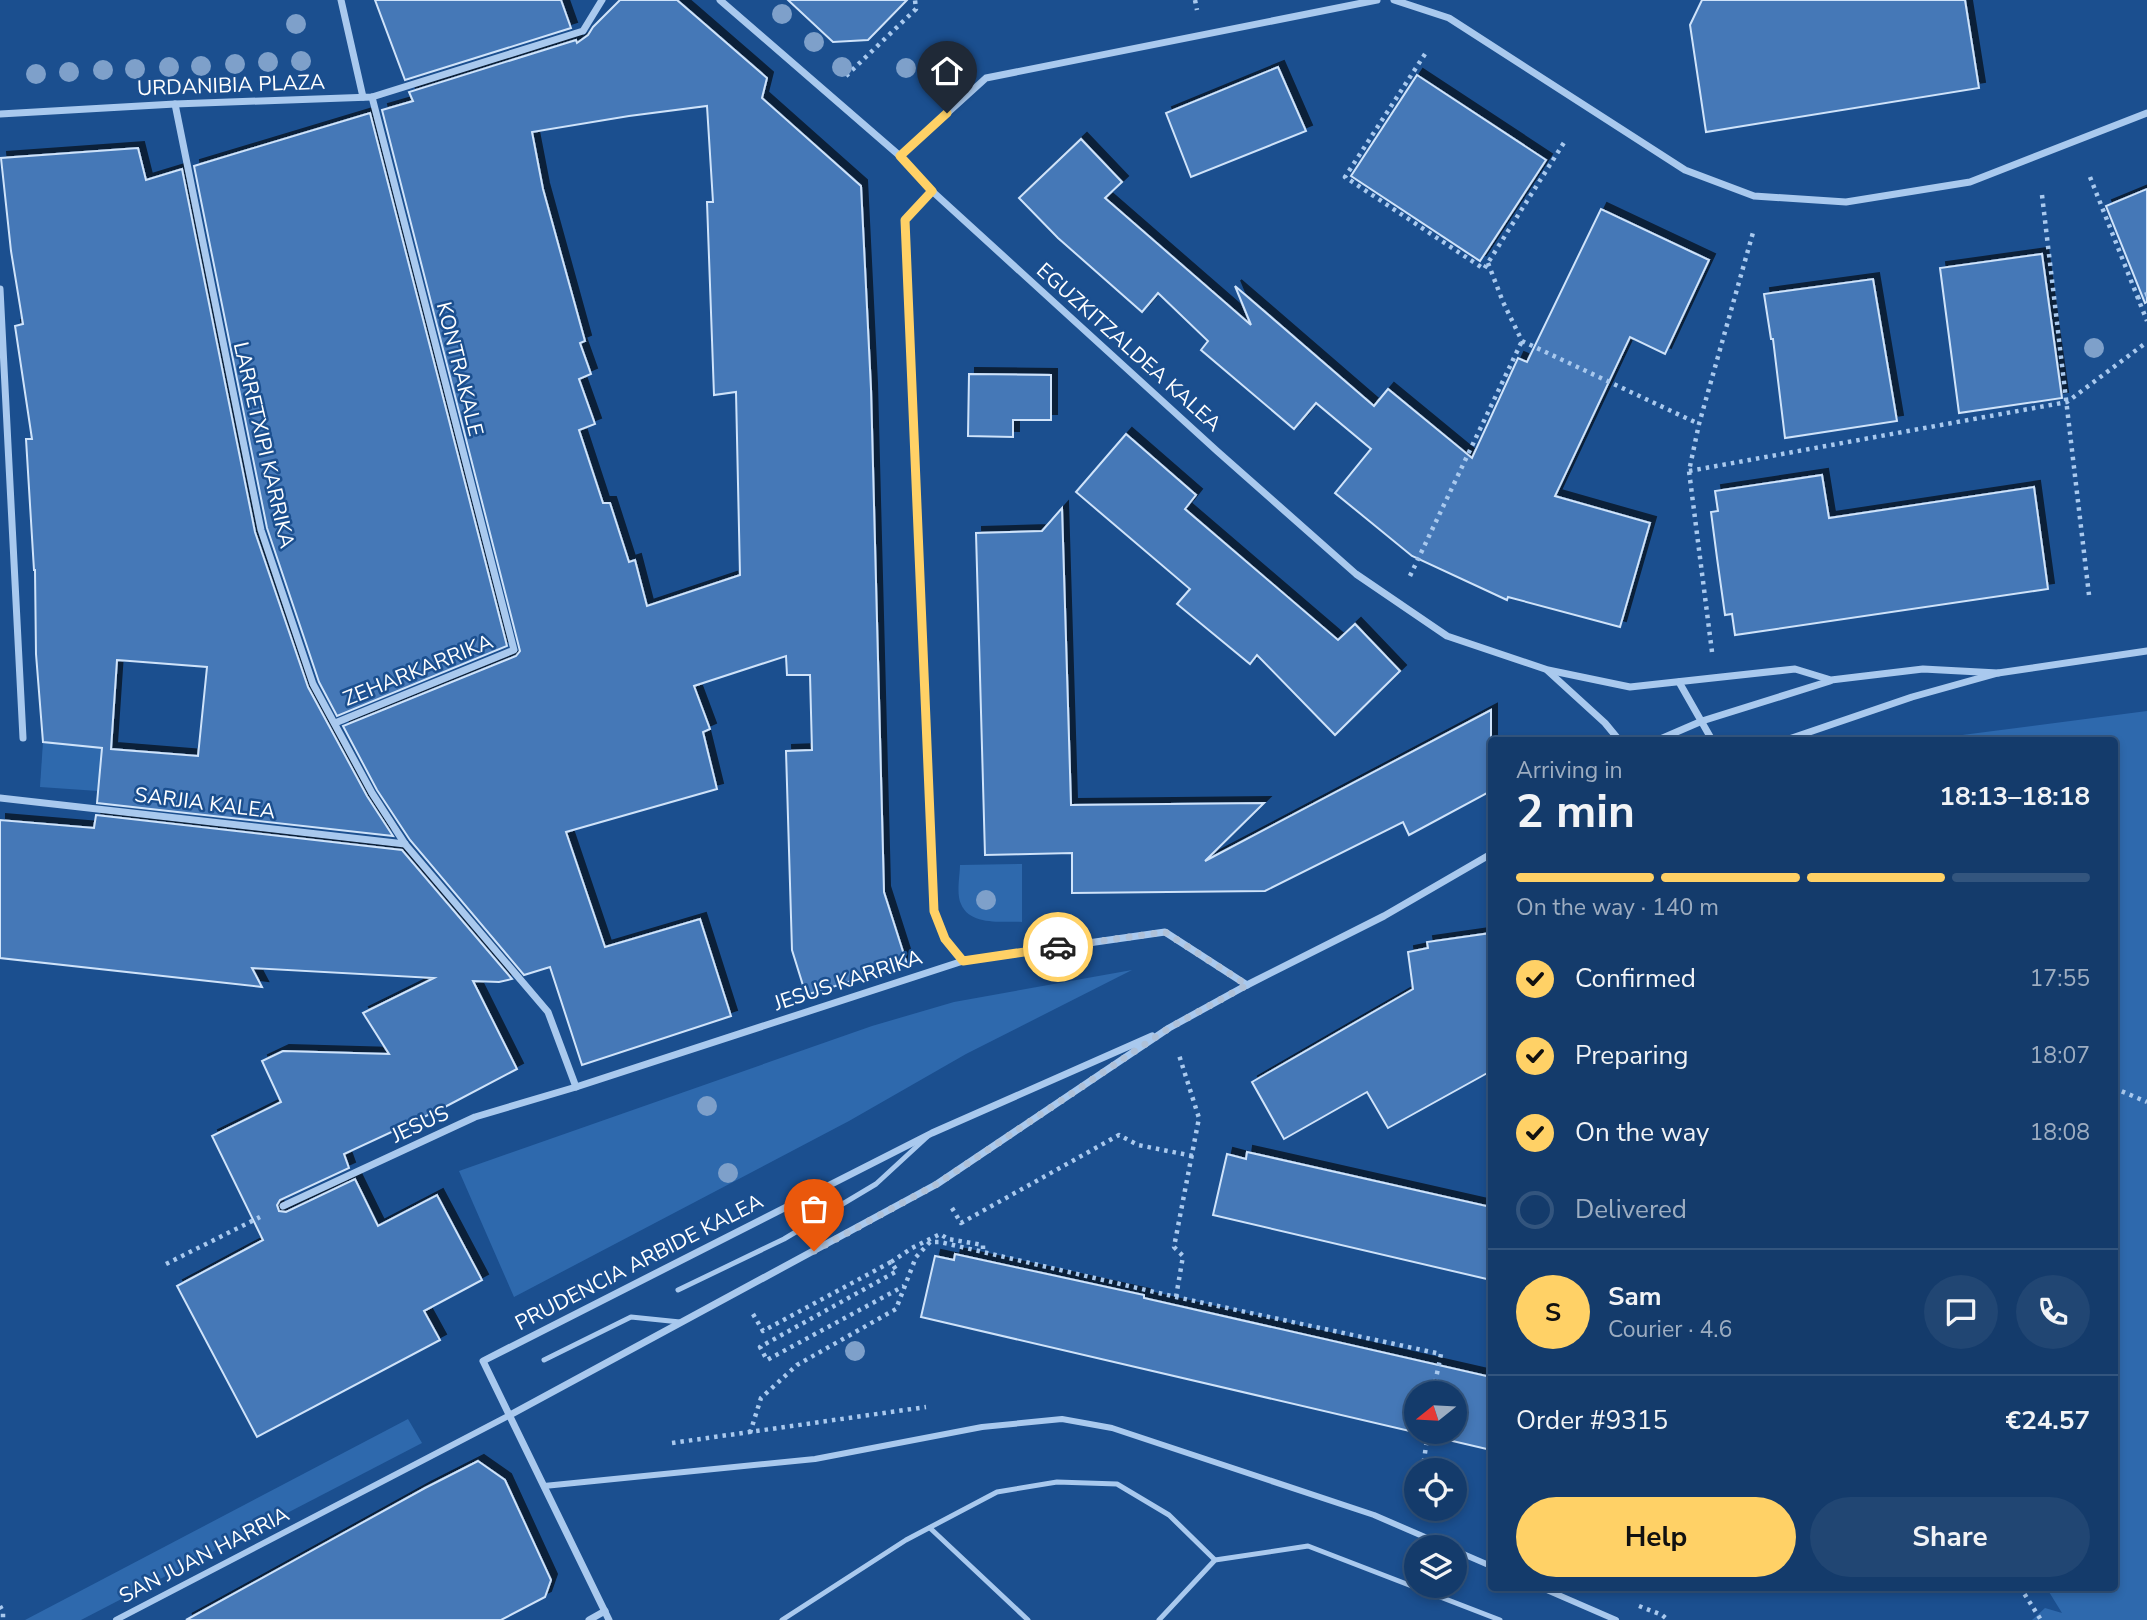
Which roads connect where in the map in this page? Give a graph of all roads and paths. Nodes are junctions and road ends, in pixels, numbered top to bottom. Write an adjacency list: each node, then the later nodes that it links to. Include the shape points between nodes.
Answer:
1 (341, 0): 9 (street)
2 (602, 0): 9 (street, via 583,31)
3 (720, 0): 14 (street, EGUZKITZALDEA KALEA)
4 (915, 0): 8 (path, via 916,9)
5 (1377, 0): 14 (street, via 986,78)
6 (1394, 0): 11 (street, via 1449,18 1685,170 1754,196 1846,202 1970,182)
7 (1425, 54): 19 (path, via 1345,177 1484,269)
8 (843, 79)
9 (368, 97): 10 (street, URDANIBIA PLAZA); 31 (street, KONTRAKALE)
10 (175, 104): 12 (street, URDANIBIA PLAZA); 39 (street, LARRETXIPI KARRIKA, via 261,530 313,684)
11 (2147, 113)
12 (0, 114)
13 (1565, 141): 19 (path)
14 (900, 156): 16 (street, EGUZKITZALDEA KALEA)
15 (2090, 177): 22 (path)
16 (932, 191): 34 (street, EGUZKITZALDEA KALEA, via 1356,574 1447,636); 48 (street, via 905,220 934,911 945,939)
17 (2042, 195): 26 (path)
18 (1754, 229): 27 (path)
19 (1488, 262): 24 (path)
20 (0, 289): 44 (street)
21 (2147, 294): 22 (path)
22 (2137, 298): 23 (path)
23 (2147, 321)
24 (1522, 341): 27 (path); 29 (path)
25 (2147, 342): 26 (path)
26 (2067, 402): 28 (path); 30 (path)
27 (1699, 424): 28 (path)
28 (1689, 471): 33 (path)
29 (1410, 576)
30 (2089, 595)
31 (514, 650): 39 (street, ZEHARKARRIKA)
32 (2147, 651): 35 (street, EGUZKITZALDEA KALEA)
33 (1712, 652)
34 (1548, 670): 37 (street, EGUZKITZALDEA KALEA, via 1630,687); 40 (street, EGUZKITZALDEA KALEA)
35 (1998, 673): 36 (street, EGUZKITZALDEA KALEA, via 1923,669); 43 (street, EGUZKITZALDEA KALEA)
36 (1831, 680): 37 (street, EGUZKITZALDEA KALEA, via 1795,668); 38 (street)
37 (1679, 682): 38 (street)
38 (1702, 721): 41 (street); 42 (street)
39 (335, 723): 46 (street, LARRETXIPI KARRIKA)
40 (1617, 737)
41 (1665, 737)
42 (1710, 737)
43 (1795, 737)
44 (23, 738)
45 (0, 797): 46 (street, SARJIA KALEA)
46 (405, 844): 52 (street, LARRETXIPI KARRIKA, via 548,1012)
47 (1488, 856): 49 (street, PRUDENCIA ARBIDE KALEA, via 1384,916)
48 (963, 961): 49 (street, JESUS KARRIKA, via 1165,932); 52 (street, JESUS KARRIKA)
49 (1247, 985): 50 (street, PRUDENCIA ARBIDE KALEA)
50 (1169, 1028): 55 (street, PRUDENCIA ARBIDE KALEA); 57 (street, PRUDENCIA ARBIDE KALEA)
51 (1190, 1086): 56 (path, via 1199,1118)
52 (576, 1087): 58 (street, JESUS, via 475,1117)
53 (2118, 1090): 54 (path)
54 (2147, 1102)
55 (932, 1133): 63 (lane, via 876,1184 784,1239); 69 (street, PRUDENCIA ARBIDE KALEA, via 483,1361)
56 (1193, 1156): 57 (path, via 1138,1145 1119,1135 961,1223); 65 (path, via 1174,1247 1183,1256)
57 (937, 1184): 64 (street, PRUDENCIA ARBIDE KALEA)
58 (283, 1206): 61 (path)
59 (983, 1253): 60 (path, via 983,1245 940,1234); 62 (path, via 930,1242 916,1257); 65 (path)
60 (891, 1262): 62 (path, via 897,1272 760,1347 767,1360); 64 (path, via 762,1331)
61 (166, 1264)
62 (904, 1286): 70 (path, via 896,1309 797,1365 761,1398)
63 (678, 1290)
64 (741, 1291): 66 (street, PRUDENCIA ARBIDE KALEA)
65 (1176, 1297): 68 (path, via 1441,1354)
66 (683, 1323): 67 (lane, via 631,1317); 69 (street, PRUDENCIA ARBIDE KALEA)
67 (544, 1360)
68 (1435, 1381)
69 (510, 1415): 71 (street); 72 (street, PRUDENCIA ARBIDE KALEA)
70 (750, 1433)
71 (544, 1486): 74 (street, via 815,1459 982,1427 1062,1419 1112,1428 1374,1515); 81 (street)
72 (308, 1521): 83 (street, SAN JUAN HARRIA)
73 (930, 1528): 76 (lane, via 997,1492 1057,1482 1117,1484 1168,1515); 86 (lane); 87 (lane)
74 (1420, 1535)
75 (1467, 1556): 77 (street)
76 (1215, 1560): 88 (lane); 89 (lane, via 1308,1546)
77 (1488, 1565)
78 (1549, 1591): 90 (street)
79 (2023, 1591): 91 (path)
80 (0, 1606): 82 (path)
81 (605, 1611): 84 (street); 85 (street)
82 (3, 1620)
83 (116, 1620)
84 (589, 1620)
85 (609, 1620)
86 (782, 1620)
87 (1028, 1620)
88 (1159, 1620)
89 (1500, 1620)
90 (1616, 1620)
91 (2041, 1620)

